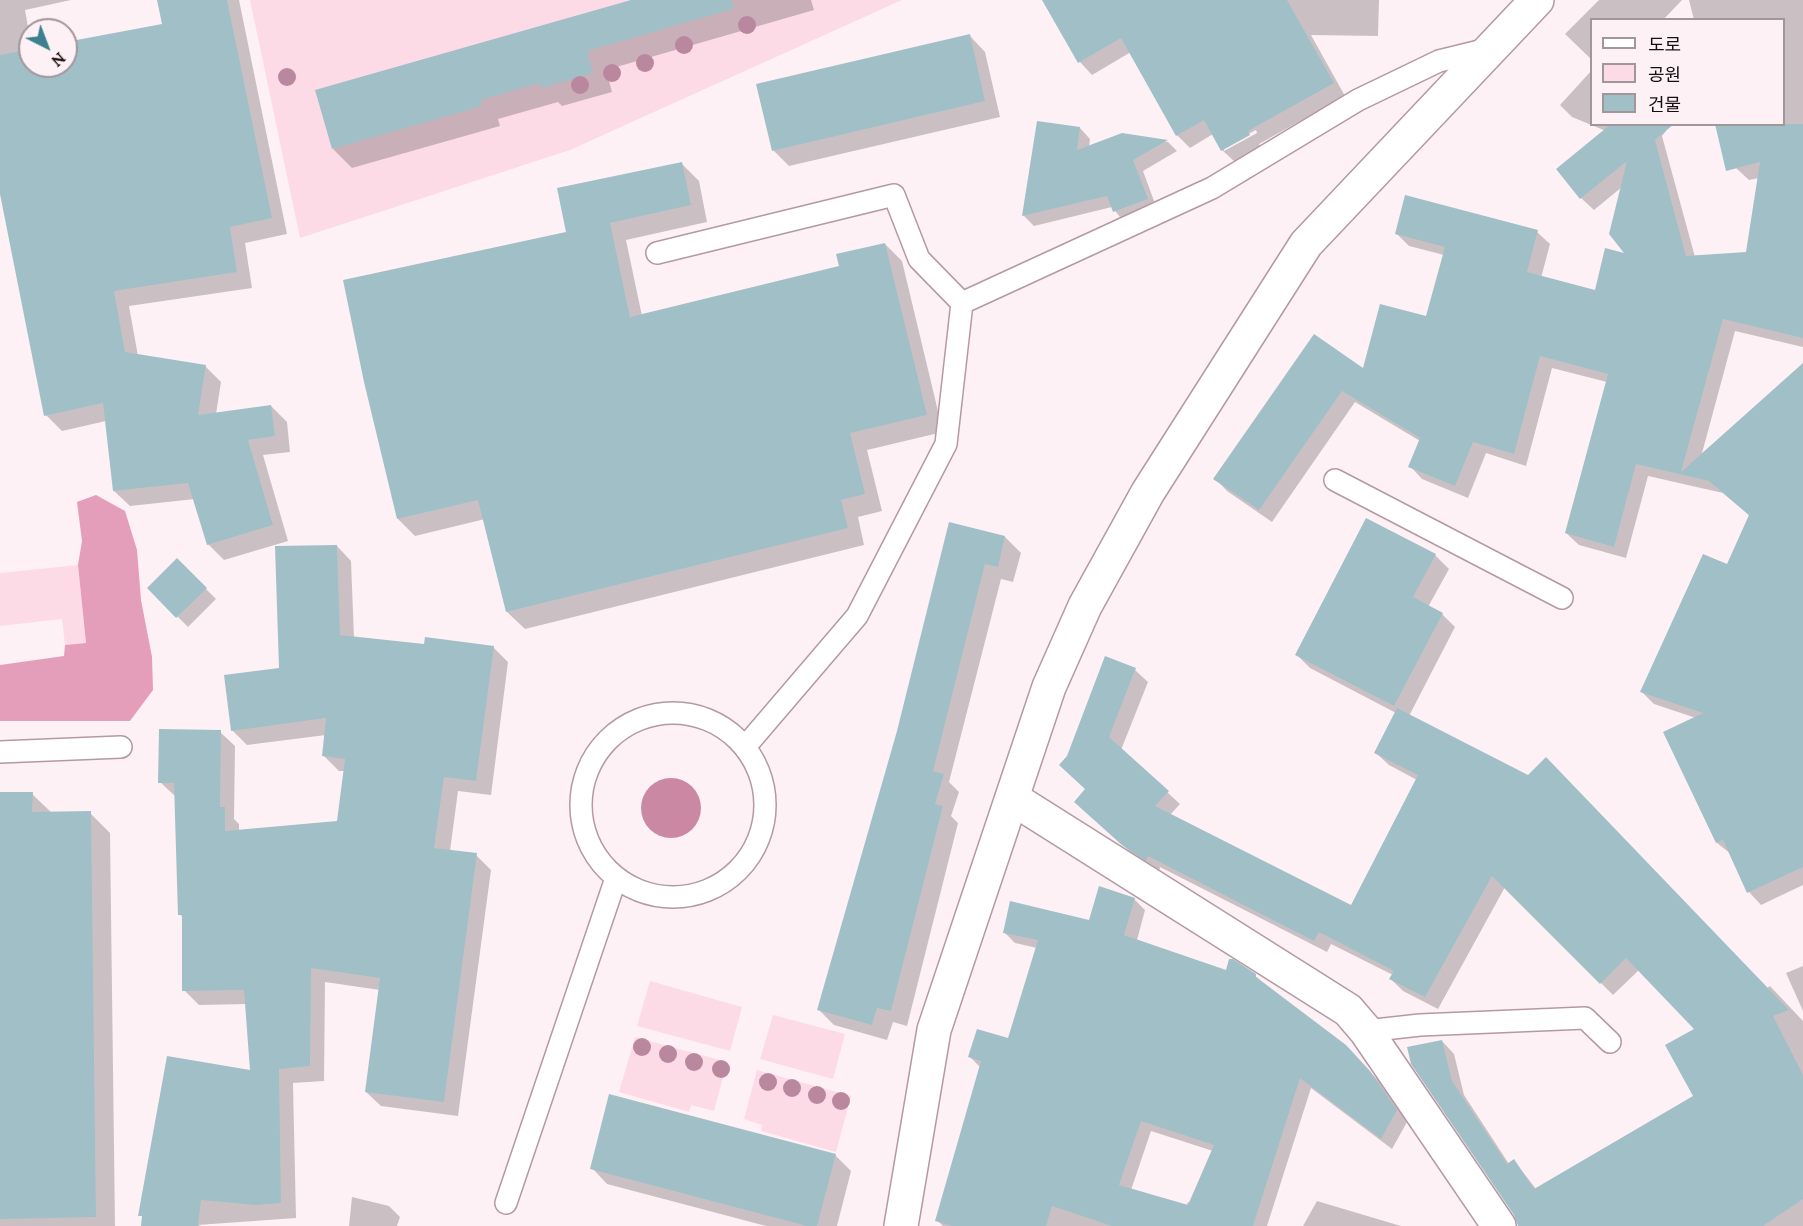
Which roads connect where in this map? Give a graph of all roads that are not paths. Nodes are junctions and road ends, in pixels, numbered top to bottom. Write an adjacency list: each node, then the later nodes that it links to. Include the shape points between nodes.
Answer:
1 (1538, 0): 2 (street)
2 (1491, 48): 4 (lane, via 1439,61 1358,100 1212,188); 10 (street, via 1306,244 1148,492 1085,606 1049,687)
3 (657, 253): 4 (lane, via 894,195 919,259)
4 (962, 303): 8 (lane, via 946,444 857,616)
5 (1335, 480): 6 (lane)
6 (1562, 598)
7 (121, 747): 9 (lane)
8 (745, 747): 11 (lane, via 764,787 765,809 757,842 739,869 721,884 679,897 646,893); 11 (lane, via 730,731 689,713 644,716 607,740 593,757 580,800 588,844)
9 (0, 752)
10 (1012, 798): 12 (street, via 1348,1010); 15 (street, via 934,1030)
11 (616, 878): 14 (lane)
12 (1366, 1031): 13 (lane, via 1585,1018); 16 (street)
13 (1611, 1042)
14 (506, 1203)
15 (901, 1226)
16 (1499, 1226)

